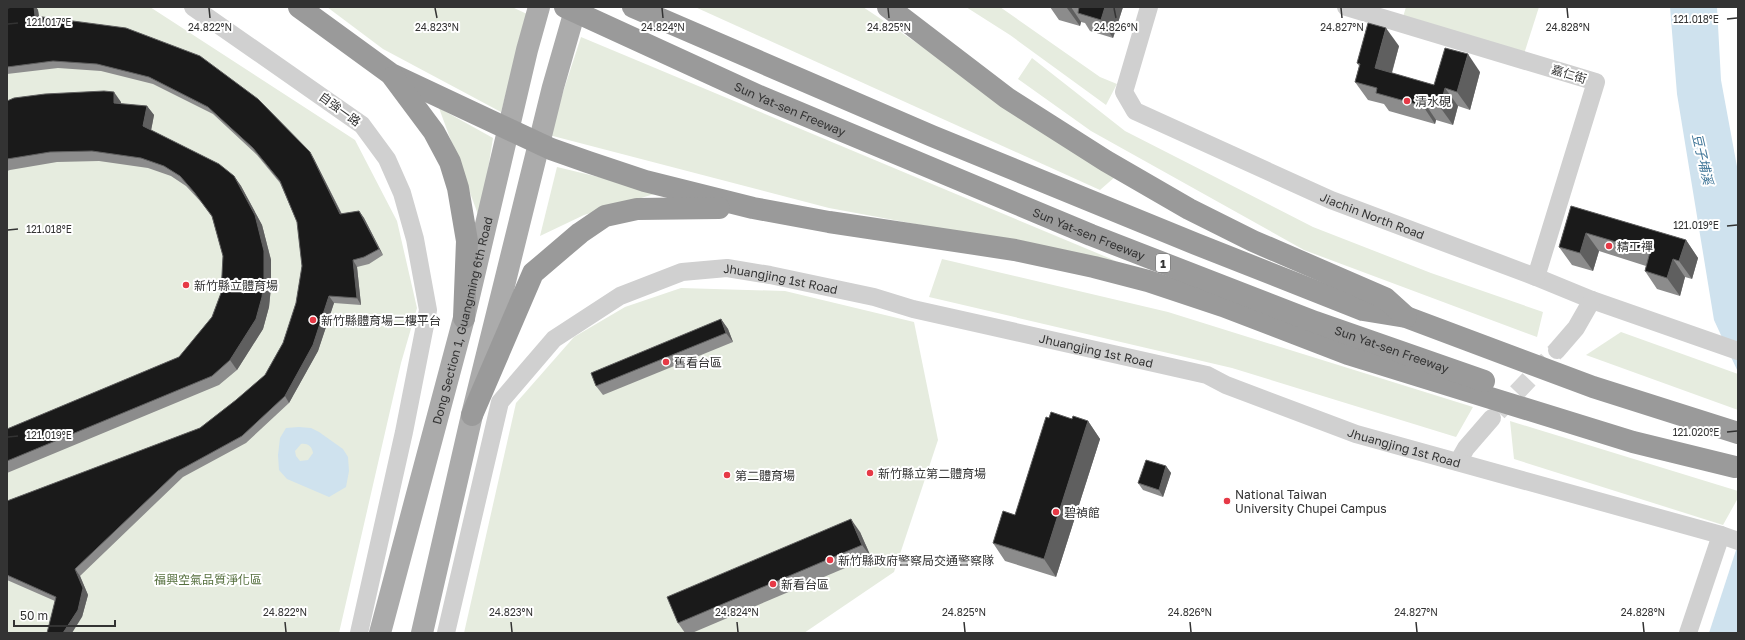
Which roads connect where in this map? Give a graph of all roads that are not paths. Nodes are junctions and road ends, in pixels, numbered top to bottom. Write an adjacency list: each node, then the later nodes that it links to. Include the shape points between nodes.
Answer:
1 (193, 7): 28 (street, 自強一路, via 362,125 387,159 402,193 415,239 428,310 404,432)
2 (299, 7): 10 (highway)
3 (539, 7): 11 (main road, Dong Section 1, Guangming 6th Road)
4 (565, 7): 24 (highway, Sun Yat-sen Freeway / 1, via 759,96 1091,235 1315,322)
5 (576, 7): 12 (main road)
6 (633, 7): 16 (highway, via 932,136 1196,244 1363,310)
7 (888, 7): 16 (highway, via 1007,98 1106,161 1189,209 1253,241 1385,298)
8 (1150, 7): 14 (street, Jiachin North Road, via 1124,92 1135,111 1331,200)
9 (1346, 7): 14 (street, 嘉仁街, via 1596,82)
10 (391, 74): 11 (highway); 17 (highway, via 434,132 450,162 458,188 467,241)
11 (508, 129): 12 (highway); 17 (main road, Dong Section 1, Guangming 6th Road)
12 (540, 143): 13 (highway, via 645,180); 20 (main road)
13 (753, 208): 20 (highway, via 637,209 605,216 580,233 533,273); 24 (highway, via 1015,250 1148,281 1223,306 1348,354 1633,442)
14 (1536, 277): 15 (street, Jiachin North Road)
15 (1592, 300): 18 (street, via 1576,328); 19 (street, Jiachin North Road)
16 (1406, 317): 22 (highway, via 1593,387)
17 (464, 318): 27 (main road, Dong Section 1, Guangming 6th Road)
18 (1557, 350)
19 (1738, 351)
20 (472, 415): 29 (main road)
21 (1492, 418): 23 (street, via 1466,448)
22 (1738, 433)
23 (1458, 462): 25 (street, Jhuangjing 1st Road); 30 (street, Jhuangjing 1st Road, via 1356,434 1226,385 1207,375 770,275 727,268 682,272 620,296 554,339 500,402)
24 (1736, 467)
25 (1721, 535): 26 (street, Jhuangjing 1st Road); 31 (street)
26 (1738, 541)
27 (379, 630)
28 (359, 633)
29 (422, 633)
30 (446, 633)
31 (1688, 633)

